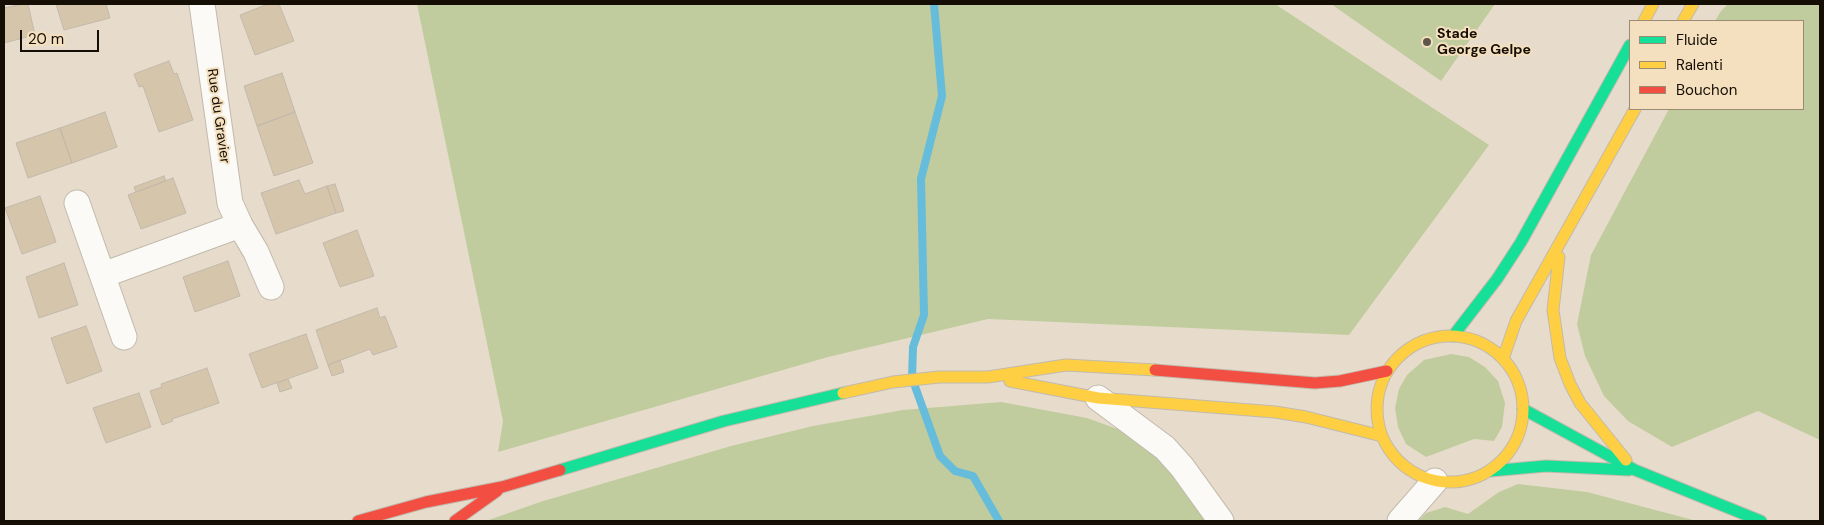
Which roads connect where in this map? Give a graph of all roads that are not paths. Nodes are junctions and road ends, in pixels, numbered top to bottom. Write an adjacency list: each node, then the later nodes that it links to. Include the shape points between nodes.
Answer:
1 (202, 4): 9 (street, Rue du Gravier, via 230,203)
2 (1653, 4): 4 (main road)
3 (1693, 4): 5 (main road)
4 (1645, 20)
5 (1684, 20)
6 (1629, 47): 13 (main road, via 1521,242)
7 (1634, 110): 10 (main road)
8 (77, 203): 11 (street)
9 (240, 226): 11 (street); 12 (street, Rue du Gravier)
10 (1561, 242): 15 (main road, via 1516,320); 21 (main road, via 1554,289 1555,332 1560,358 1580,403)
11 (103, 275): 14 (street)
12 (271, 287)
13 (1453, 336): 15 (main road, via 1472,339); 16 (main road, via 1427,339 1404,352)
14 (124, 337)
15 (1503, 359): 19 (main road, via 1521,389)
16 (1387, 371): 17 (main road, via 1316,383 1066,365); 20 (main road, via 1378,392 1377,414)
17 (988, 377): 18 (main road); 24 (main road, via 939,377 893,382 808,400 724,421)
18 (1098, 398): 20 (main road, via 1276,412); 27 (street, via 1165,448)
19 (1523, 409): 21 (main road); 22 (main road, via 1522,426 1515,444)
20 (1382, 436): 23 (main road, via 1402,466)
21 (1635, 470): 22 (main road, via 1546,466); 29 (main road)
22 (1490, 471): 23 (main road, via 1454,483)
23 (1435, 481): 28 (street)
24 (502, 487): 25 (main road, via 426,502); 26 (main road)
25 (358, 521)
26 (456, 521)
27 (1221, 521)
28 (1400, 521)
29 (1761, 521)

